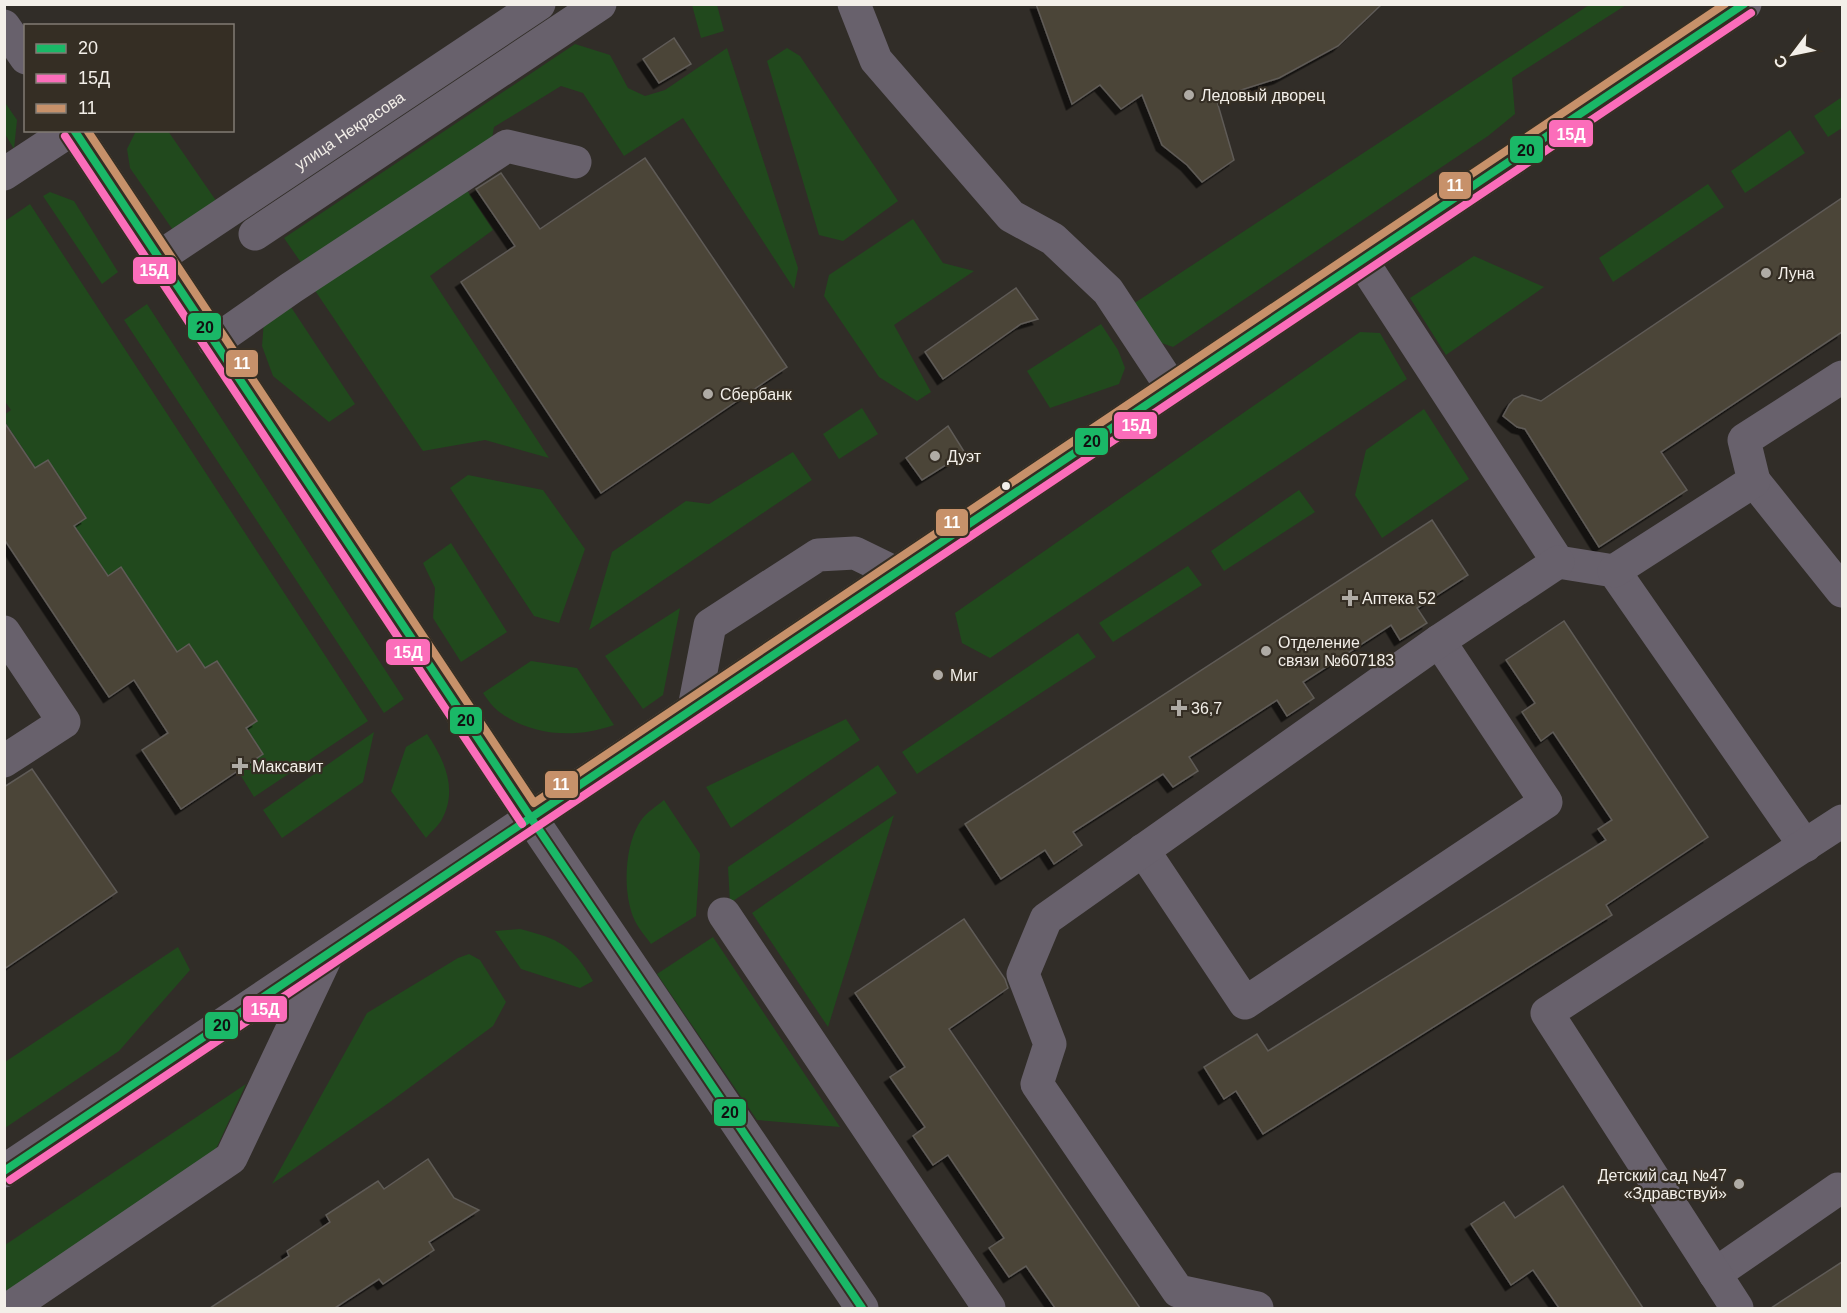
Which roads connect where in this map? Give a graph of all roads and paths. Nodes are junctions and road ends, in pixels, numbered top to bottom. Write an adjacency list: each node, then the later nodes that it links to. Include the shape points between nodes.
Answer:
1 (539, 4): 12 (street, улица Некрасова)
2 (600, 4): 11 (street, улица Некрасова)
3 (854, 4): 16 (street, via 876,60 1011,216 1053,239 1108,291)
4 (1745, 4): 13 (street)
5 (4, 26): 6 (street)
6 (24, 55)
7 (69, 132): 10 (street)
8 (73, 132): 12 (street)
9 (576, 162): 14 (street, via 507,146)
10 (4, 174)
11 (255, 234)
12 (158, 258): 14 (street)
13 (1362, 261): 16 (street); 18 (street)
14 (214, 342): 26 (street)
15 (1842, 377): 17 (street, via 1744,440)
16 (1172, 388): 20 (street)
17 (1754, 481): 19 (street); 21 (street)
18 (1558, 562): 19 (street); 23 (street)
19 (1614, 571): 28 (street)
20 (896, 573): 24 (street); 24 (street, via 855,553 818,555 710,626)
21 (1842, 591)
22 (4, 632): 25 (street, via 64,722)
23 (1439, 641): 29 (street); 29 (street, via 1546,802 1245,1003)
24 (694, 708): 26 (street)
25 (4, 761)
26 (531, 818): 31 (street); 36 (street)
27 (1842, 821): 28 (street)
28 (1804, 846): 34 (street, via 1547,1013)
29 (1143, 850): 38 (street, via 1046,919 1023,974 1050,1044 1037,1084 1178,1291)
30 (724, 914): 37 (street)
31 (327, 955): 32 (street); 35 (street, via 231,1158)
32 (4, 1171)
33 (1838, 1189): 34 (street)
34 (1715, 1274): 39 (street)
35 (10, 1308)
36 (862, 1308)
37 (989, 1308)
38 (1257, 1308)
39 (1737, 1308)

